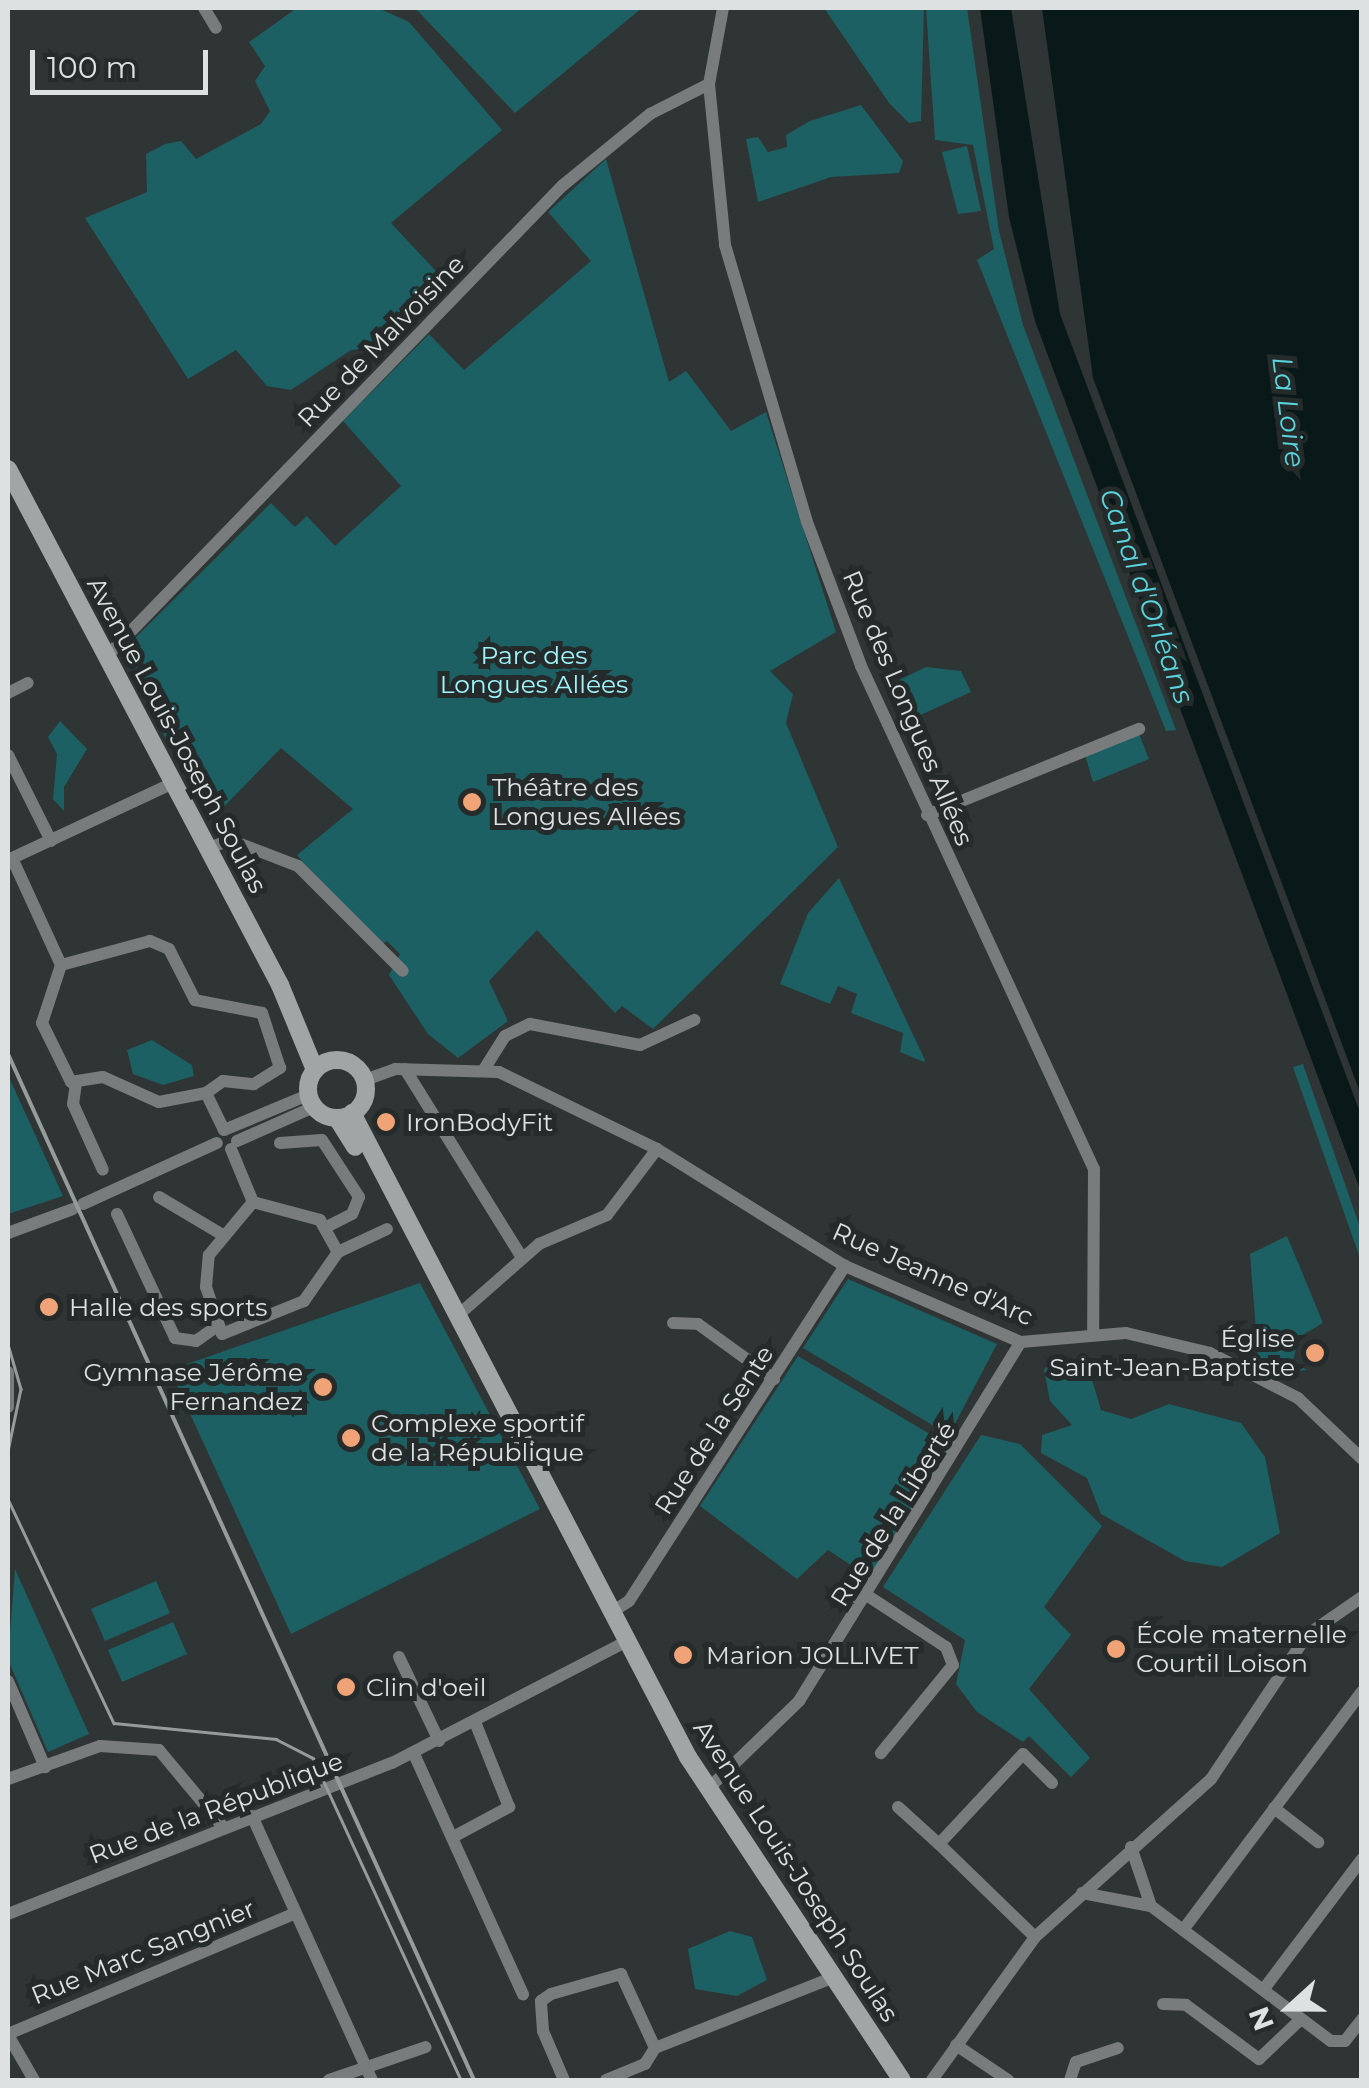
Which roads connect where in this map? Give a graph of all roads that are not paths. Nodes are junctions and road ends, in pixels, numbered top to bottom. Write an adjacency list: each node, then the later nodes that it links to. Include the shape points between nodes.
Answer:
1 (204, 8): 3 (street)
2 (723, 8): 4 (street, Rue des Longues Allées)
3 (216, 28)
4 (709, 84): 6 (street, Rue de Malvoisine, via 650,114 562,186); 12 (street, Rue des Longues Allées, via 716,212 802,504)
5 (8, 469): 6 (main road, Avenue Louis-Joseph Soulas)
6 (106, 656): 11 (main road, Avenue Louis-Joseph Soulas)
7 (28, 684): 8 (street)
8 (8, 693)
9 (1139, 729): 12 (street)
10 (8, 755): 13 (street)
11 (174, 782): 13 (street); 14 (main road, Avenue Louis-Joseph Soulas)
12 (927, 815): 44 (street, Rue des Longues Allées, via 1094,1169)
13 (50, 841): 15 (street)
14 (209, 848): 17 (street, via 230,840 298,866); 19 (main road, Avenue Louis-Joseph Soulas)
15 (10, 859): 16 (street)
16 (61, 964): 23 (street, via 42,1024); 24 (street, via 150,940 168,949 195,1000 262,1014 280,1068 254,1084 223,1081)
17 (403, 971)
18 (694, 1020): 21 (street, via 640,1045 530,1024 505,1036)
19 (321, 1066): 22 (main road, via 350,1062); 25 (main road)
20 (404, 1069): 21 (street); 22 (street); 39 (street)
21 (488, 1071): 29 (street, Rue Jeanne d'Arc)
22 (365, 1080): 26 (main road)
23 (76, 1083): 24 (street, via 102,1078 159,1102); 30 (street, via 73,1104)
24 (206, 1093): 27 (street)
25 (311, 1101): 26 (main road); 27 (street)
26 (345, 1116): 41 (main road, Avenue Louis-Joseph Soulas)
27 (230, 1137): 32 (street); 36 (street)
28 (280, 1142): 34 (street, via 322,1140 359,1197 352,1214)
29 (657, 1148): 39 (street, via 607,1216); 40 (street, Rue Jeanne d'Arc)
30 (103, 1170)
31 (160, 1197): 37 (street)
32 (253, 1202): 34 (street); 37 (street)
33 (117, 1214): 43 (street, via 175,1338 196,1341)
34 (328, 1226): 38 (street)
35 (387, 1230): 38 (street)
36 (8, 1233)
37 (221, 1234): 43 (street, via 207,1265)
38 (338, 1252): 43 (street, via 304,1301 228,1334)
39 (522, 1256): 41 (street)
40 (846, 1266): 45 (street, Rue Jeanne d'Arc); 47 (street, Rue de la Sente)
41 (455, 1316): 52 (main road, Avenue Louis-Joseph Soulas)
42 (673, 1322): 47 (street, via 698,1324)
43 (213, 1329)
44 (1093, 1332): 45 (street, Rue Jeanne d'Arc); 49 (street, Rue Jeanne d'Arc, via 1210,1353 1298,1398)
45 (1022, 1342): 50 (street, Rue de la Liberté)
46 (8, 1372): 48 (street)
47 (774, 1379): 52 (street, Rue de la Sente, via 628,1601)
48 (8, 1407)
49 (1362, 1459)
50 (868, 1596): 60 (street, via 946,1647 953,1665); 65 (street, Rue de la Liberté, via 794,1706)
51 (1360, 1599): 73 (street, via 1307,1636 1211,1780)
52 (612, 1612): 53 (main road, Avenue Louis-Joseph Soulas)
53 (627, 1641): 58 (street, Rue de la République); 65 (main road, Avenue Louis-Joseph Soulas)
54 (399, 1656): 59 (street)
55 (8, 1681): 57 (street)
56 (1362, 1692): 67 (street)
57 (11, 1698): 62 (street)
58 (475, 1722): 59 (street, Rue de la République); 70 (street, via 509,1807)
59 (440, 1741): 61 (street, Rue de la République)
60 (882, 1753)
61 (414, 1754): 68 (street, Rue de la République); 70 (street)
62 (45, 1767): 63 (street); 69 (street, via 100,1746 170,1756)
63 (8, 1779)
64 (1052, 1784): 72 (street, via 1022,1754)
65 (708, 1789): 81 (main road, Avenue Louis-Joseph Soulas)
66 (898, 1807): 72 (street)
67 (1274, 1808): 71 (street); 79 (street)
68 (252, 1816): 69 (street, Rue de la République); 78 (street)
69 (224, 1828): 77 (street, Rue de la République)
70 (453, 1838): 83 (street)
71 (1318, 1842)
72 (939, 1844): 80 (street)
73 (1131, 1848): 75 (street); 76 (street)
74 (1359, 1866): 82 (street)
75 (1082, 1893): 76 (street); 80 (street)
76 (1151, 1906): 79 (street)
77 (8, 1914)
78 (296, 1914): 87 (street, Rue Marc Sangnier); 92 (street)
79 (1183, 1930): 82 (street)
80 (1035, 1937): 88 (street)
81 (834, 1977): 90 (street); 97 (main road, Avenue Louis-Joseph Soulas)
82 (1262, 1990): 85 (street)
83 (523, 1994)
84 (1163, 2004): 85 (street, via 1186,2005 1259,2059)
85 (1301, 2019): 86 (street, via 1337,2043)
86 (1362, 2019)
87 (8, 2034): 93 (street)
88 (956, 2045): 98 (street); 99 (street)
89 (426, 2047): 92 (street)
90 (655, 2048): 95 (street, via 621,1974 541,2002); 96 (street, via 645,2064)
91 (1118, 2048): 100 (street, via 1076,2062)
92 (369, 2074): 94 (street)
93 (34, 2080)
94 (329, 2080)
95 (564, 2080)
96 (606, 2080)
97 (902, 2080)
98 (932, 2080)
99 (1008, 2080)
100 (1070, 2080)

